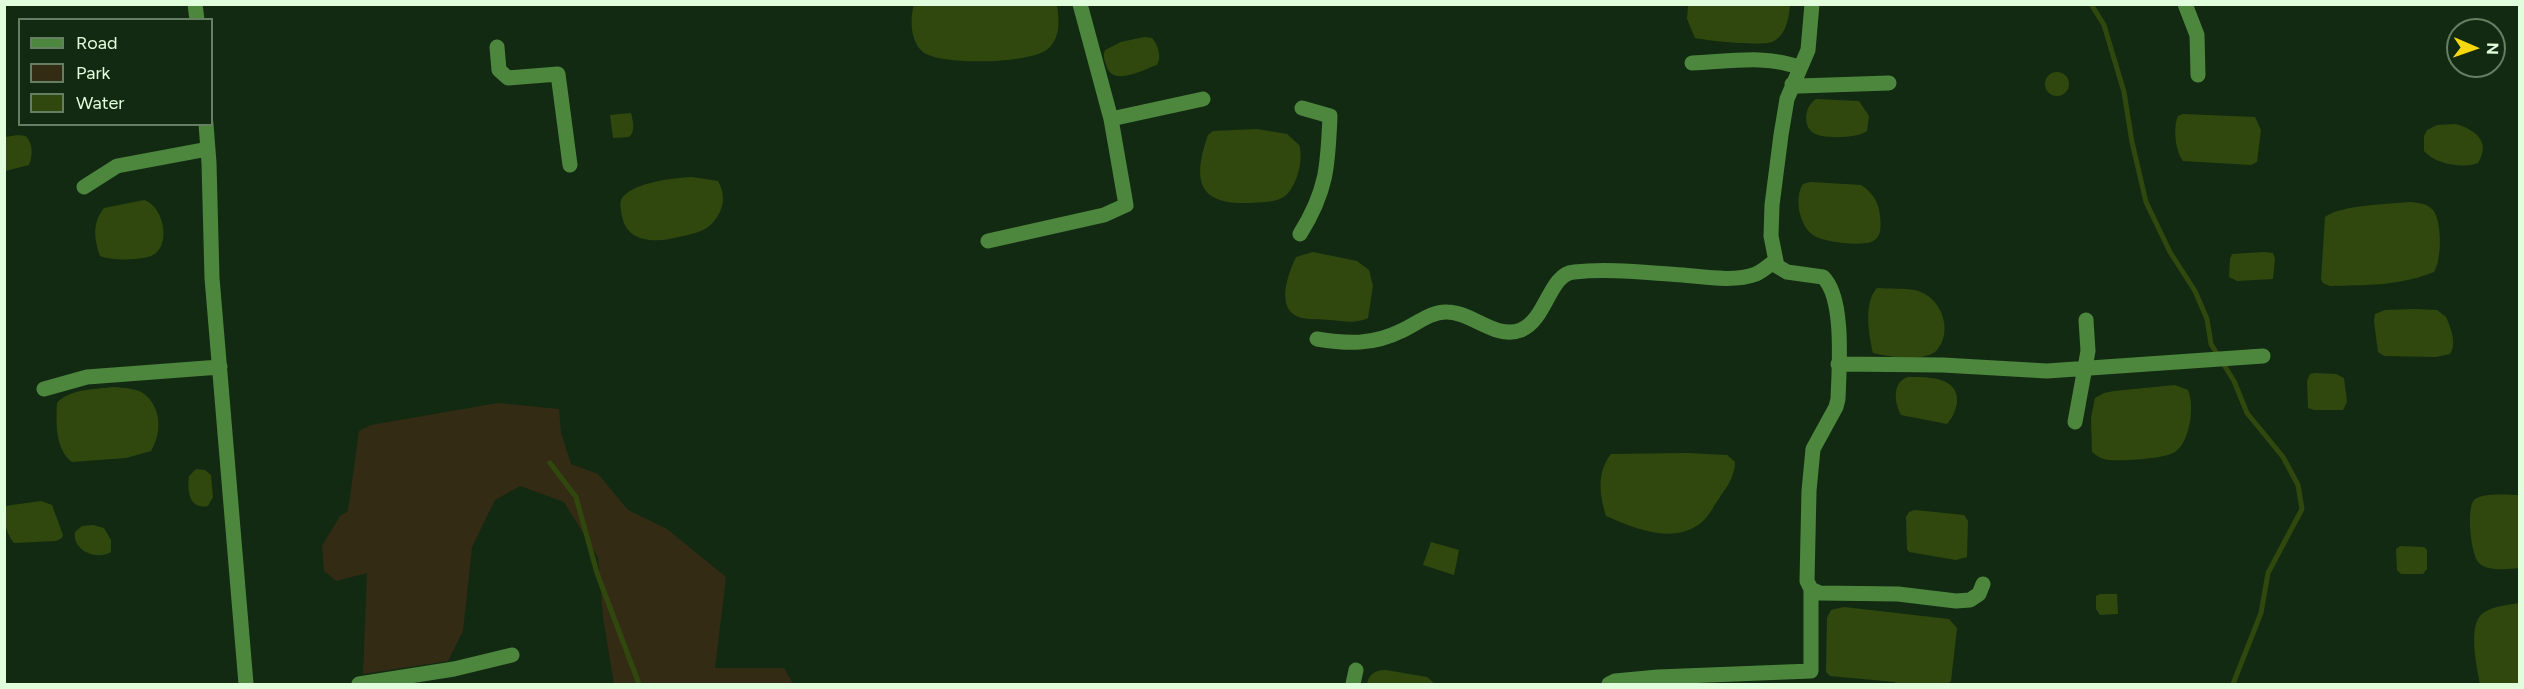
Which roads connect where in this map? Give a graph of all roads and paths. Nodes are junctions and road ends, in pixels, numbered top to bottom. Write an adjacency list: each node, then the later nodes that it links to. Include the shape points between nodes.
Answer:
1 (1080, 4): 12 (street)
2 (1812, 4): 6 (street, via 1808,50)
3 (2185, 4): 7 (street, via 2197,35)
4 (497, 46): 15 (street, via 499,70 508,78 558,74)
5 (1692, 63): 6 (street, via 1751,61 1790,63)
6 (1800, 68): 9 (street)
7 (2198, 75)
8 (1889, 82): 9 (street)
9 (1792, 84): 19 (street, via 1772,205)
10 (1203, 99): 12 (street)
11 (1302, 108): 17 (street, via 1330,116 1328,167 1315,210)
12 (1111, 119): 18 (street, via 1126,206)
13 (206, 126): 14 (street)
14 (208, 149): 16 (street, via 117,166); 24 (street)
15 (570, 165)
16 (84, 187)
17 (1300, 234)
18 (988, 241)
19 (1775, 261): 21 (street, via 1757,273 1724,278 1570,272 1559,279 1531,323 1512,332 1502,332 1448,311 1376,341 1346,343); 23 (street, via 1781,270 1822,277 1831,288)
20 (2086, 320): 25 (street)
21 (1317, 339)
22 (2263, 356): 25 (street)
23 (1838, 364): 25 (street, via 2028,371); 29 (street, via 1836,407 1811,460 1807,581)
24 (219, 367): 26 (street, via 87,377); 31 (street)
25 (2085, 368): 27 (street)
26 (44, 389)
27 (2075, 422)
28 (1983, 584): 29 (street, via 1970,600 1956,601 1898,594 1820,593)
29 (1811, 589): 33 (street, via 1811,671 1658,677)
30 (512, 655): 32 (street)
31 (246, 684)
32 (359, 684)
33 (1608, 684)

